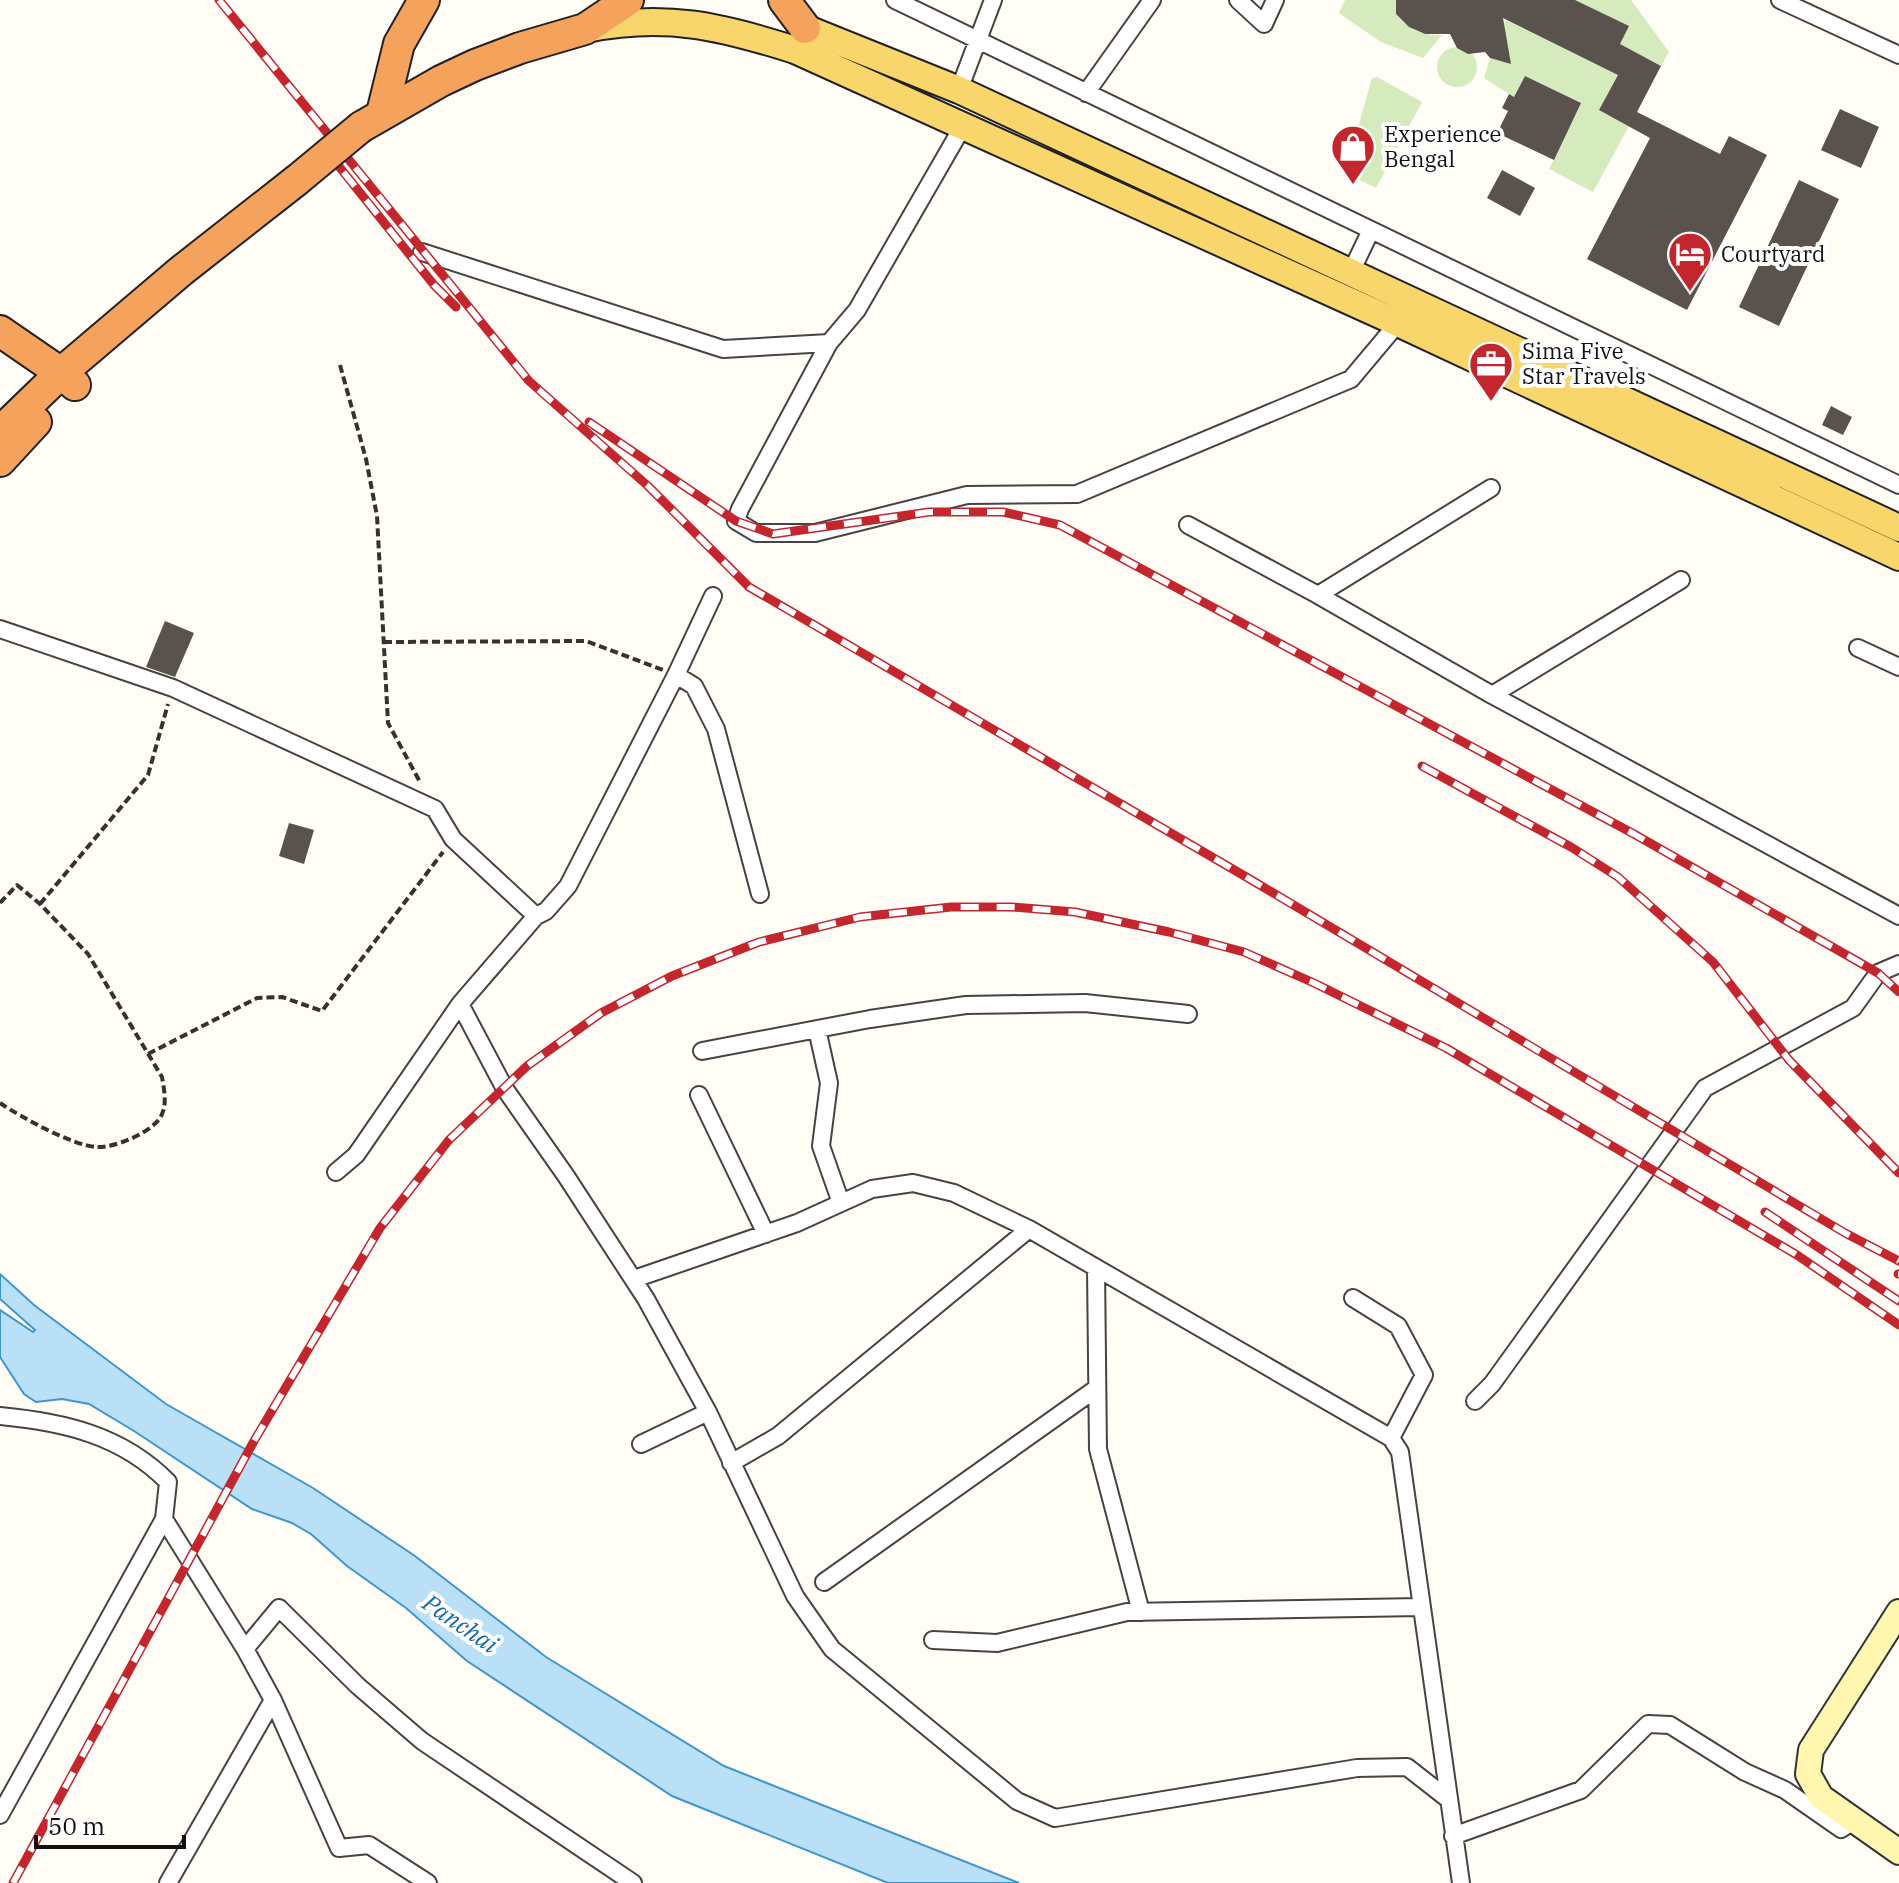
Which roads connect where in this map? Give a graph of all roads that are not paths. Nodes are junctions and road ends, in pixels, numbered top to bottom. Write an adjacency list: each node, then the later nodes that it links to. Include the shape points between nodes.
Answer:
1 (424, 0): 16 (highway, via 399,44)
2 (625, 0): 11 (highway)
3 (784, 0): 10 (highway)
4 (895, 0): 12 (street)
5 (993, 0): 12 (street)
6 (1152, 0): 15 (street)
7 (1238, 0): 8 (street, via 1264,24)
8 (1275, 0)
9 (1780, 0): 13 (street)
10 (805, 28): 14 (main road)
11 (585, 29): 16 (highway, via 520,48 441,81); 17 (main road, via 670,20 748,34)
12 (978, 40): 14 (street); 15 (street)
13 (1899, 55)
14 (959, 90): 20 (main road)
15 (1086, 93): 18 (street)
16 (371, 120): 25 (highway, bridge, via 181,271)
17 (963, 126): 21 (main road); 24 (street, via 857,310)
18 (1371, 230): 20 (street); 27 (street)
19 (422, 252): 24 (street, via 723,349)
20 (1351, 272): 21 (main road); 30 (main road)
21 (1340, 297): 22 (main road)
22 (1398, 323): 24 (street, via 1351,379 1077,494 967,495 815,533 756,533 736,521 740,509); 31 (main road)
23 (0, 331): 25 (highway)
24 (829, 343)
25 (68, 379): 26 (highway)
26 (4, 437)
27 (1899, 485)
28 (1491, 488): 33 (street)
29 (1188, 525): 33 (street)
30 (1899, 528)
31 (1899, 557)
32 (1681, 580): 39 (street)
33 (1318, 595): 39 (street)
34 (713, 596): 38 (street)
35 (0, 629): 41 (street, via 173,688 435,809 453,839)
36 (1858, 648): 37 (street)
37 (1899, 667)
38 (676, 675): 40 (street, via 694,686 716,729); 41 (street, via 568,886)
39 (1492, 695): 42 (street)
40 (760, 894)
41 (536, 916): 44 (street)
42 (1899, 916)
43 (1899, 964): 57 (street, via 1878,973 1853,1008 1705,1088)
44 (460, 1004): 49 (street, via 356,1155); 54 (street, via 505,1089)
45 (1188, 1014): 46 (street, via 1085,1003 966,1005)
46 (817, 1029): 47 (street); 50 (street, via 829,1083 821,1146)
47 (702, 1051)
48 (699, 1095): 52 (street)
49 (336, 1172)
50 (841, 1203): 51 (street, via 872,1189 913,1183 954,1193); 52 (street)
51 (1029, 1229): 53 (street); 62 (street, via 778,1436)
52 (766, 1234): 54 (street)
53 (1096, 1268): 56 (street); 60 (street)
54 (634, 1279): 58 (street)
55 (1353, 1298): 60 (street, via 1398,1326 1424,1375)
56 (1097, 1388): 64 (street); 66 (street, via 1098,1449)
57 (1475, 1401)
58 (708, 1412): 61 (street); 62 (street)
59 (0, 1416): 63 (street, via 87,1430 155,1468 168,1482)
60 (1391, 1438): 65 (street, via 1400,1452)
61 (641, 1444)
62 (731, 1463): 71 (street, via 795,1596 832,1649 1017,1801 1055,1818 1357,1768 1407,1767)
63 (164, 1519): 69 (street); 72 (street)
64 (824, 1582)
65 (1421, 1607): 66 (street); 71 (street)
66 (1141, 1612): 68 (street, via 997,1643)
67 (1899, 1612): 73 (street, via 1811,1750 1808,1774 1821,1797)
68 (933, 1640)
69 (245, 1649): 70 (street); 78 (street, via 279,1608 422,1741)
70 (273, 1700): 76 (street); 77 (street, via 339,1848 369,1845)
71 (1448, 1799): 74 (street)
72 (0, 1815)
73 (1855, 1820): 74 (street, via 1841,1829 1785,1790 1745,1772 1670,1725 1648,1724 1581,1790); 75 (street)
74 (1453, 1836): 79 (street)
75 (1899, 1852)
76 (168, 1883)
77 (428, 1883)
78 (633, 1883)
79 (1461, 1883)

